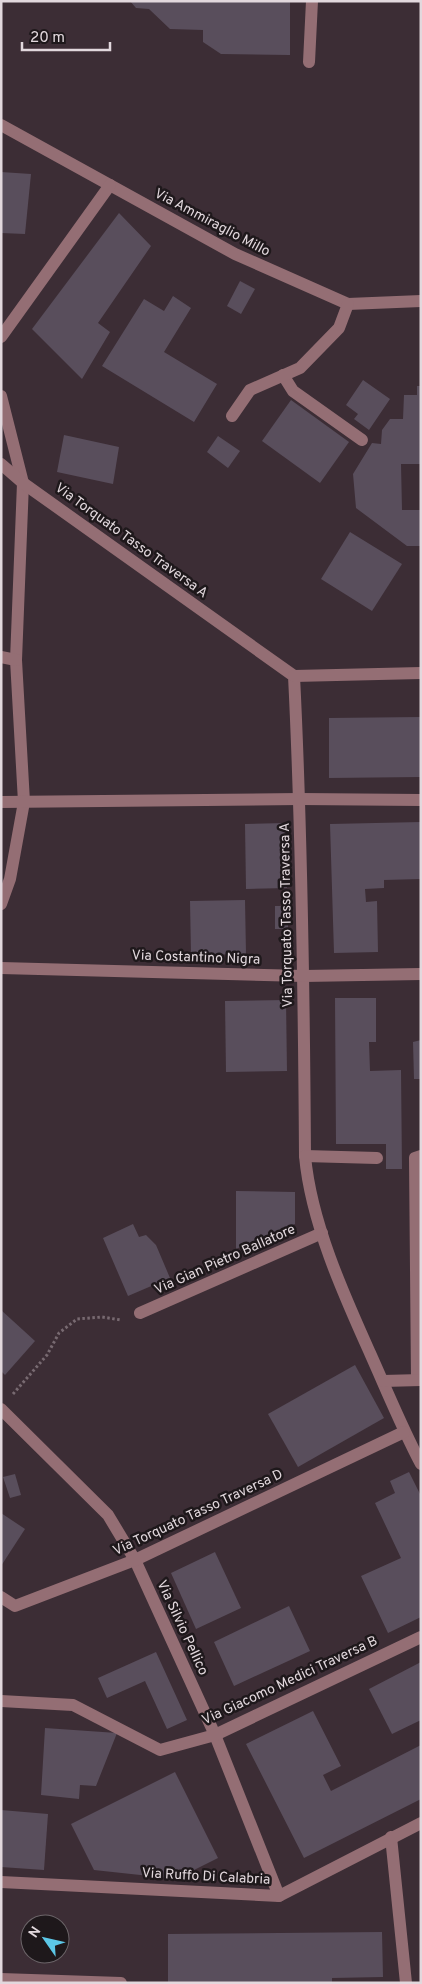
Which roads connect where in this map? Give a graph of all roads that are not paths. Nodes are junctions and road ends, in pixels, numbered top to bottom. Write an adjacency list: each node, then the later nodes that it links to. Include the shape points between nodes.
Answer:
1 (312, 1): 2 (street)
2 (309, 62)
3 (1, 126): 4 (street, Via Ammiraglio Millo)
4 (110, 185): 6 (street, Via Ammiraglio Millo, via 235,254); 7 (street)
5 (421, 301): 6 (street, Via Ammiraglio Millo)
6 (348, 304): 8 (street, via 339,328 300,368)
7 (1, 337)
8 (283, 375): 10 (street, via 250,390); 11 (street, via 293,391)
9 (1, 396): 13 (street)
10 (232, 416)
11 (362, 440)
12 (1, 464): 13 (street, Via Torquato Tasso Traversa A)
13 (23, 483): 15 (street); 17 (street, Via Torquato Tasso Traversa A)
14 (1, 657): 15 (street)
15 (16, 660): 21 (street)
16 (421, 673): 17 (street)
17 (294, 676): 18 (street, Via Torquato Tasso Traversa A)
18 (300, 799): 19 (street); 21 (street); 25 (street, Via Torquato Tasso Traversa A)
19 (421, 800)
20 (1, 802): 21 (street)
21 (24, 802): 22 (street, via 10,879)
22 (1, 904)
23 (1, 968): 25 (street, Via Costantino Nigra)
24 (421, 974): 25 (street, Via Costantino Nigra)
25 (304, 976): 26 (street, Via Torquato Tasso Traversa A)
26 (305, 1156): 28 (street); 29 (street, Via Torquato Tasso Traversa A, via 306,1177)
27 (421, 1156): 31 (street, via 415,1158)
28 (377, 1158)
29 (322, 1233): 30 (street, Via Gian Pietro Ballatore); 32 (street, Via Torquato Tasso Traversa A)
30 (140, 1313)
31 (419, 1380): 32 (street)
32 (383, 1381): 34 (street, Via Torquato Tasso Traversa A)
33 (4, 1405): 36 (street, Via Silvio Pellico, via 108,1515)
34 (404, 1432): 35 (street, Via Torquato Tasso Traversa A); 36 (street, Via Torquato Tasso Traversa D)
35 (421, 1464)
36 (135, 1560): 37 (street, Via Torquato Tasso Traversa D, via 16,1606); 40 (street, Via Silvio Pellico)
37 (1, 1597)
38 (421, 1637): 40 (street, Via Giacomo Medici Traversa B)
39 (1, 1701): 40 (street, Via Giacomo Medici Traversa B, via 73,1705 160,1750)
40 (215, 1735): 44 (street, Via Silvio Pellico)
41 (421, 1823): 42 (street, Via Ruffo Di Calabria)
42 (391, 1837): 44 (street, Via Ruffo Di Calabria); 47 (street)
43 (1, 1882): 44 (street, Via Ruffo Di Calabria)
44 (280, 1896)
45 (1, 1979): 46 (street)
46 (121, 1983)
47 (406, 1983)

